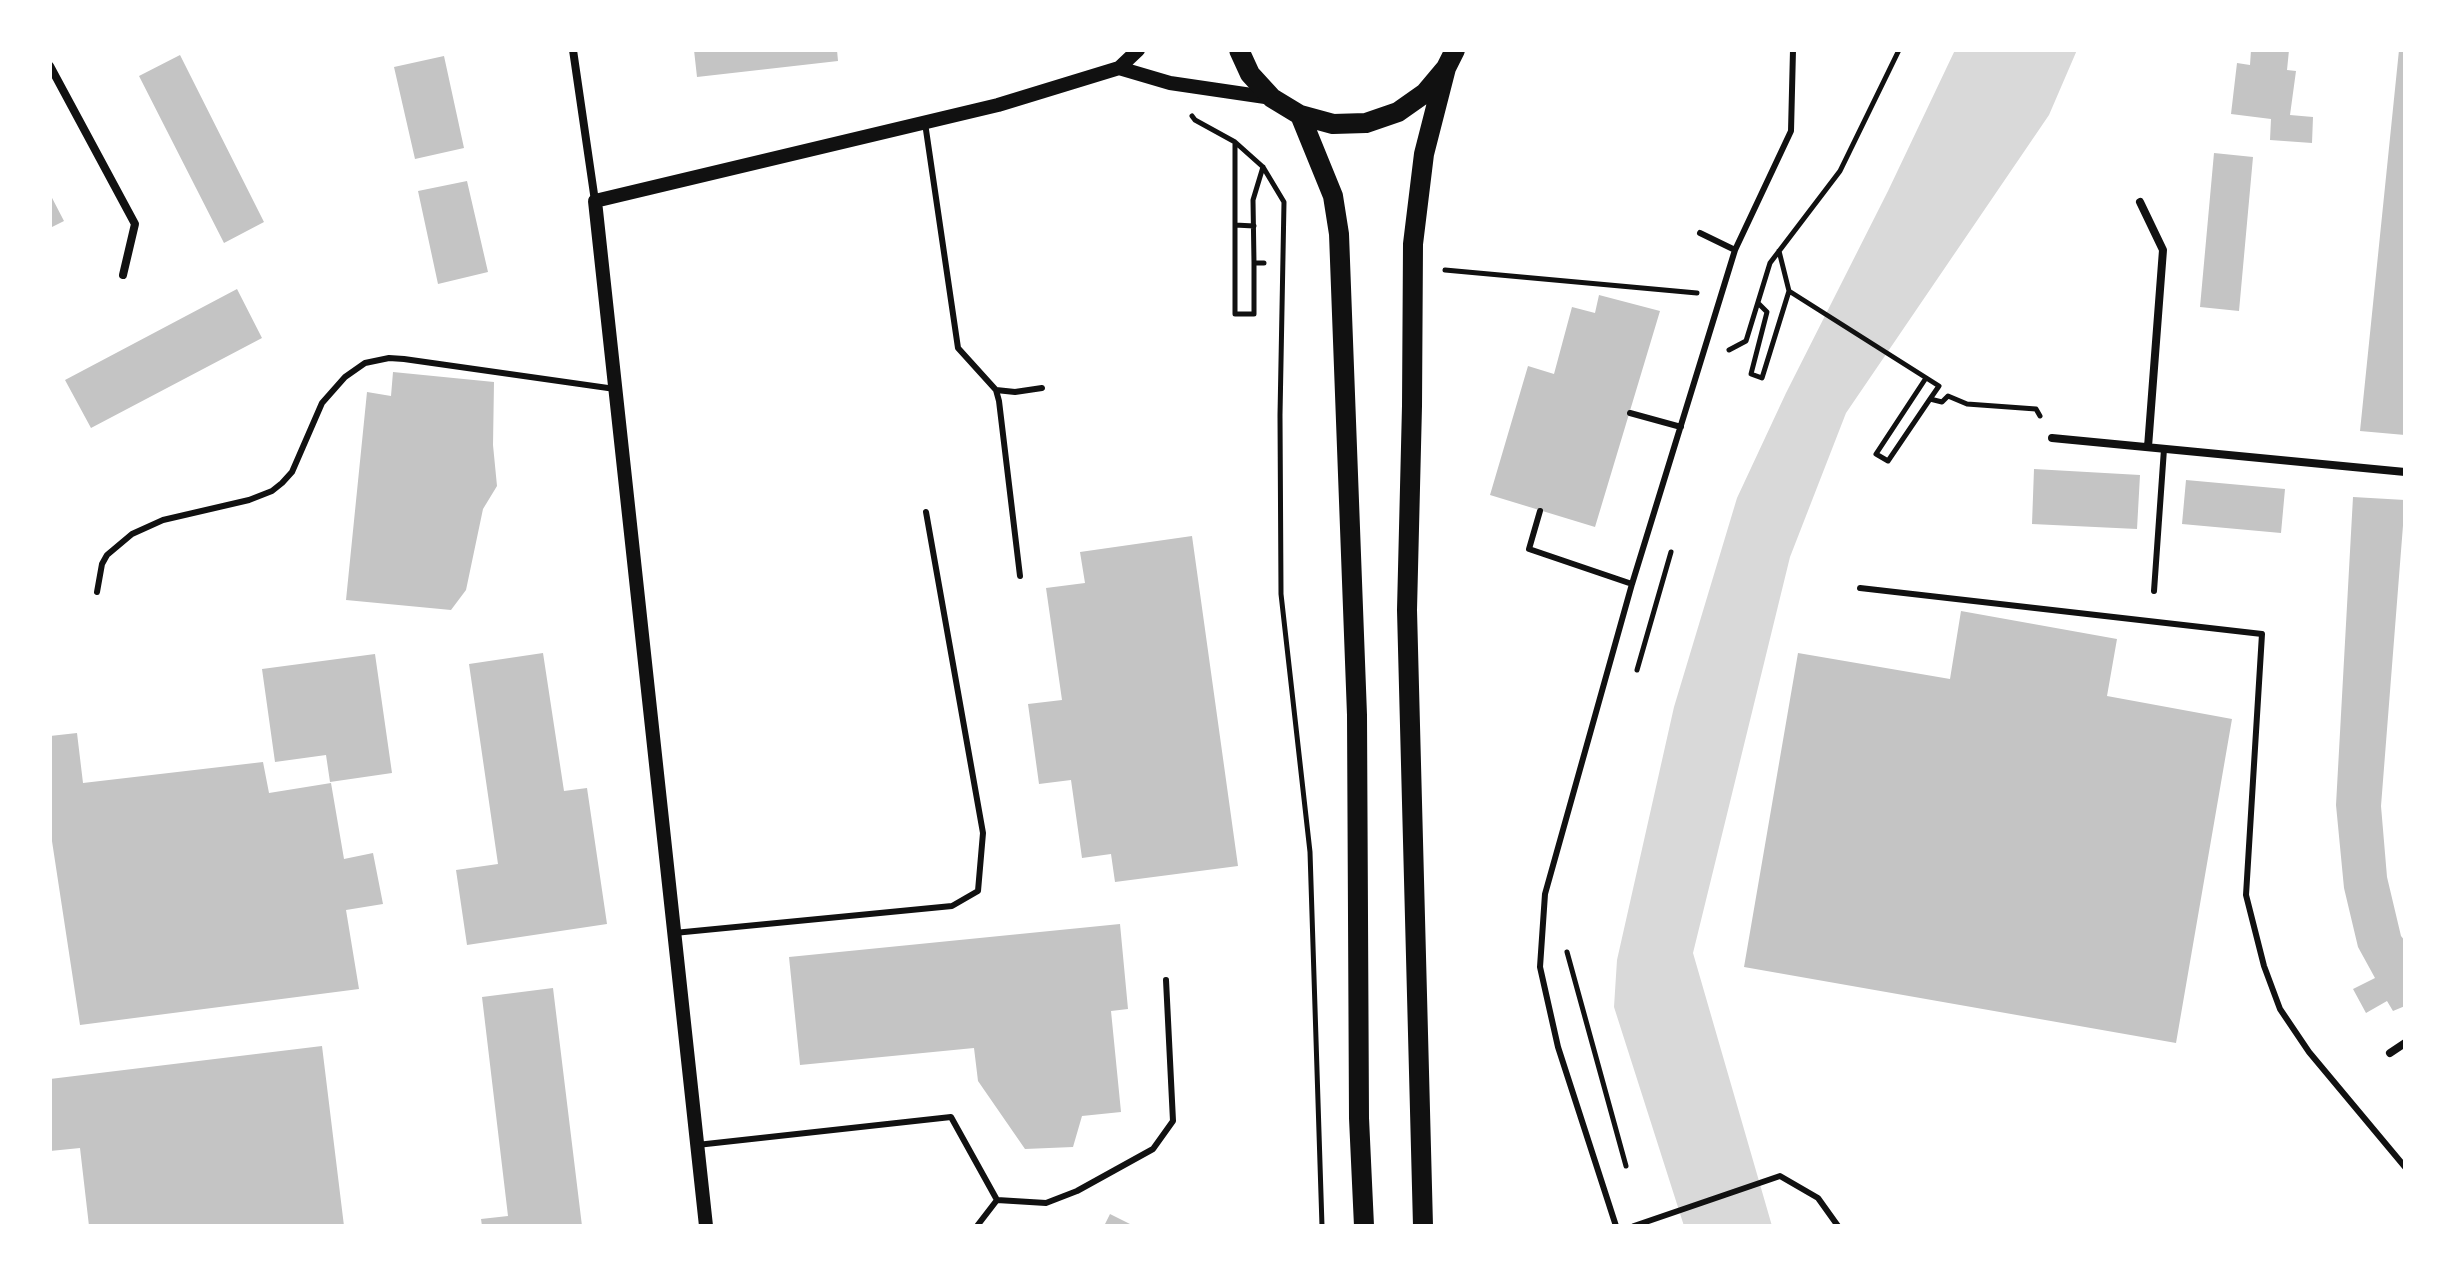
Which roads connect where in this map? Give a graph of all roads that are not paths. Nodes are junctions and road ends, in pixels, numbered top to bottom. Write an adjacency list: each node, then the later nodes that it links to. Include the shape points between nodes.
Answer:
1 (573, 50): 11 (street)
2 (1138, 50): 7 (street)
3 (1239, 50): 8 (main road, via 1250,74)
4 (1793, 50): 14 (lane, via 1791,131)
5 (1455, 55): 9 (main road, via 1425,93 1398,112 1366,123 1333,124); 42 (main road, via 1424,154 1413,244 1407,610)
6 (50, 66): 15 (street, via 135,224)
7 (1119, 68): 8 (street, via 1170,83); 10 (street)
8 (1272, 98): 9 (main road)
9 (1300, 115): 41 (main road, via 1333,196 1339,234 1357,715)
10 (925, 123): 11 (street); 18 (lane, via 958,348)
11 (595, 201): 17 (street)
12 (2140, 202): 22 (street, via 2163,250)
13 (1700, 233): 14 (lane)
14 (1735, 250): 20 (lane)
15 (123, 275)
16 (1042, 388): 18 (lane)
17 (615, 389): 31 (lane, via 404,359 365,363 322,403 292,472 282,483 249,500 163,520 132,534 107,555); 32 (street)
18 (996, 390): 27 (lane)
19 (1630, 413): 20 (lane)
20 (1681, 427): 28 (lane)
21 (2052, 438): 22 (street)
22 (2148, 447): 23 (street)
23 (2164, 449): 24 (street); 30 (lane)
24 (2405, 472)
25 (1540, 511): 28 (lane, via 1529,549)
26 (926, 512): 32 (lane, via 983,833 978,891 952,906)
27 (1020, 576)
28 (1632, 584): 43 (lane, via 1545,894 1540,967 1558,1047)
29 (1860, 588): 37 (lane, via 2262,634 2246,895 2264,966 2280,1009 2309,1052)
30 (2154, 591)
31 (97, 592)
32 (674, 933): 36 (street)
33 (1166, 980): 38 (lane, via 1173,1121 1153,1149 1046,1203)
34 (2405, 1043): 35 (street)
35 (2390, 1053)
36 (697, 1145): 38 (lane, via 951,1117); 39 (street)
37 (2405, 1167)
38 (997, 1200): 40 (lane)
39 (706, 1226)
40 (977, 1226)
41 (1364, 1226)
42 (1423, 1226)
43 (1616, 1226)
44 (1634, 1226): 45 (lane, via 1780,1176 1818,1198)
45 (1838, 1226)

